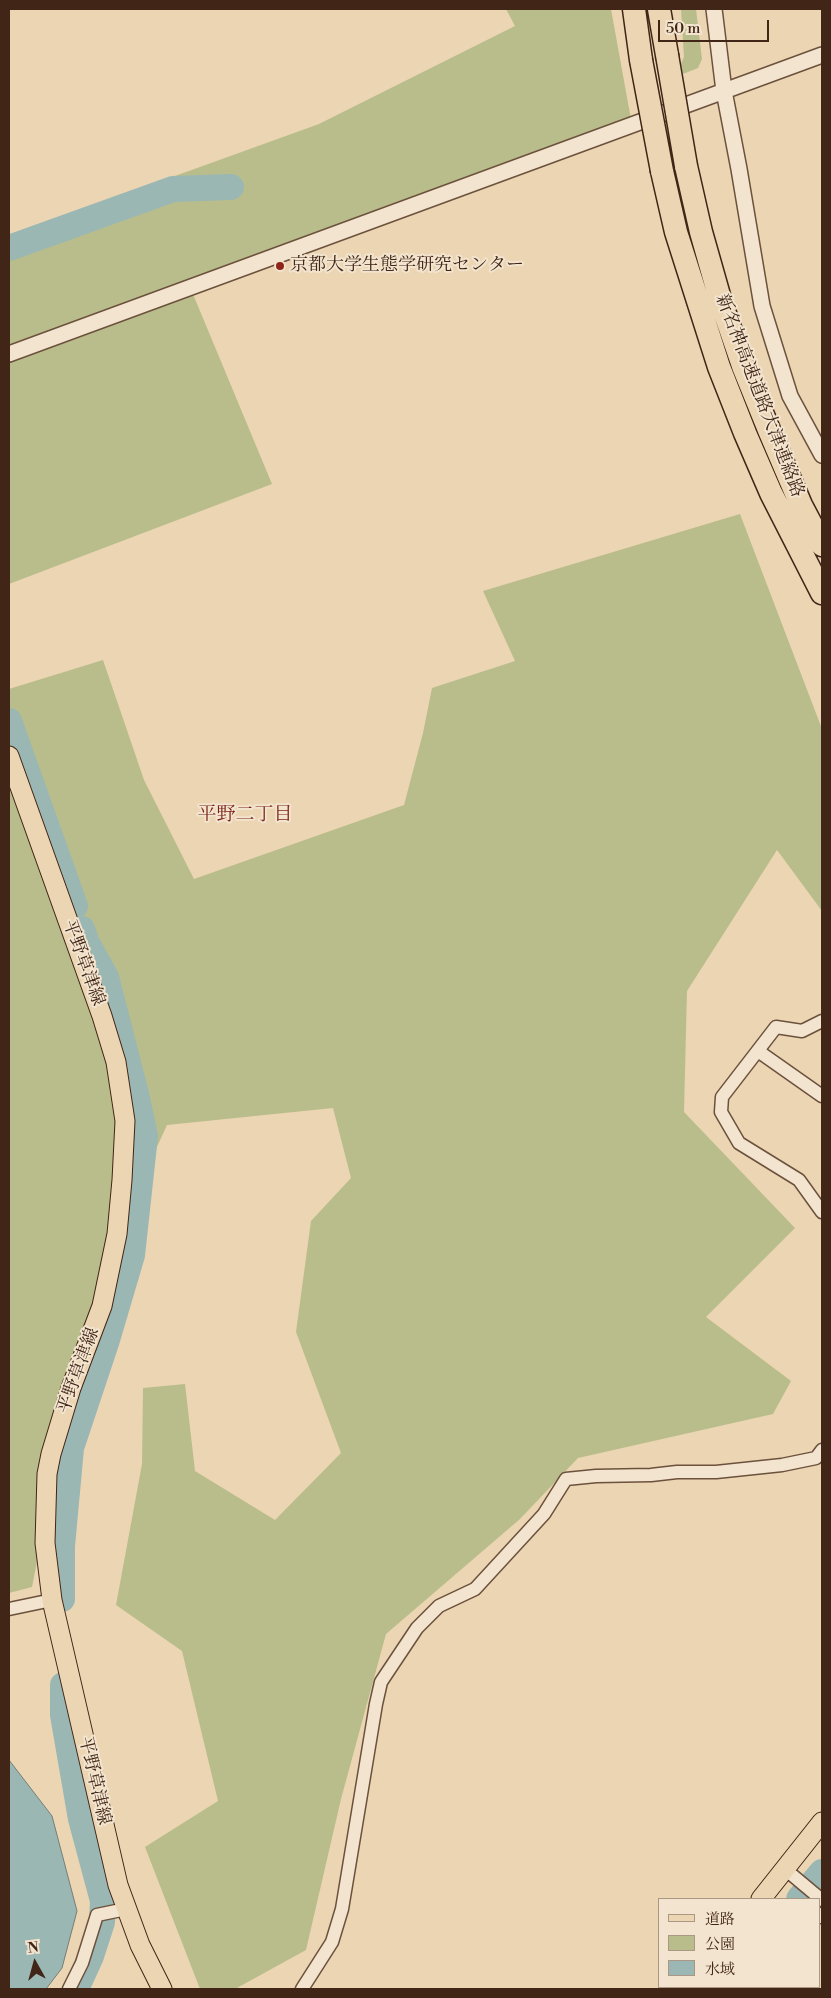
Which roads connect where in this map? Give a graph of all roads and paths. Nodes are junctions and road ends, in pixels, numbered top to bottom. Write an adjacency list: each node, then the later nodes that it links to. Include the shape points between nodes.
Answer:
1 (635, 9): 11 (highway, 新名神高速道路大津連絡路, bridge, via 641,60 676,232 718,367 771,493)
2 (659, 9): 5 (highway, 新名神高速道路大津連絡路)
3 (666, 9): 5 (highway)
4 (714, 9): 7 (street)
5 (667, 55): 10 (highway, 新名神高速道路大津連絡路, bridge, via 686,166 720,299 769,430)
6 (822, 55): 7 (street)
7 (724, 91): 8 (street); 9 (street, via 762,306 790,396)
8 (9, 354)
9 (822, 455)
10 (822, 545)
11 (822, 593)
12 (9, 756): 18 (main road, 平野草津線, via 102,1016 116,1062 125,1121 117,1234 102,1306 71,1388 47,1474 45,1543)
13 (822, 1021): 14 (street, via 802,1031 776,1027)
14 (758, 1051): 15 (street); 16 (street, via 722,1098 721,1112 739,1143 799,1180)
15 (822, 1096)
16 (822, 1212)
17 (822, 1450): 27 (street, via 816,1458 782,1465 716,1472 566,1479 544,1514 475,1589 439,1606 418,1628 381,1682 342,1909 332,1942)
18 (52, 1600): 19 (street); 24 (main road, 平野草津線)
19 (9, 1609)
20 (822, 1822): 21 (main road)
21 (788, 1872): 22 (main road); 23 (street)
22 (761, 1898)
23 (820, 1898)
24 (125, 1910): 25 (street, via 97,1915 82,1963); 26 (main road, 平野草津線)
25 (69, 1989)
26 (162, 1989)
27 (302, 1989)

